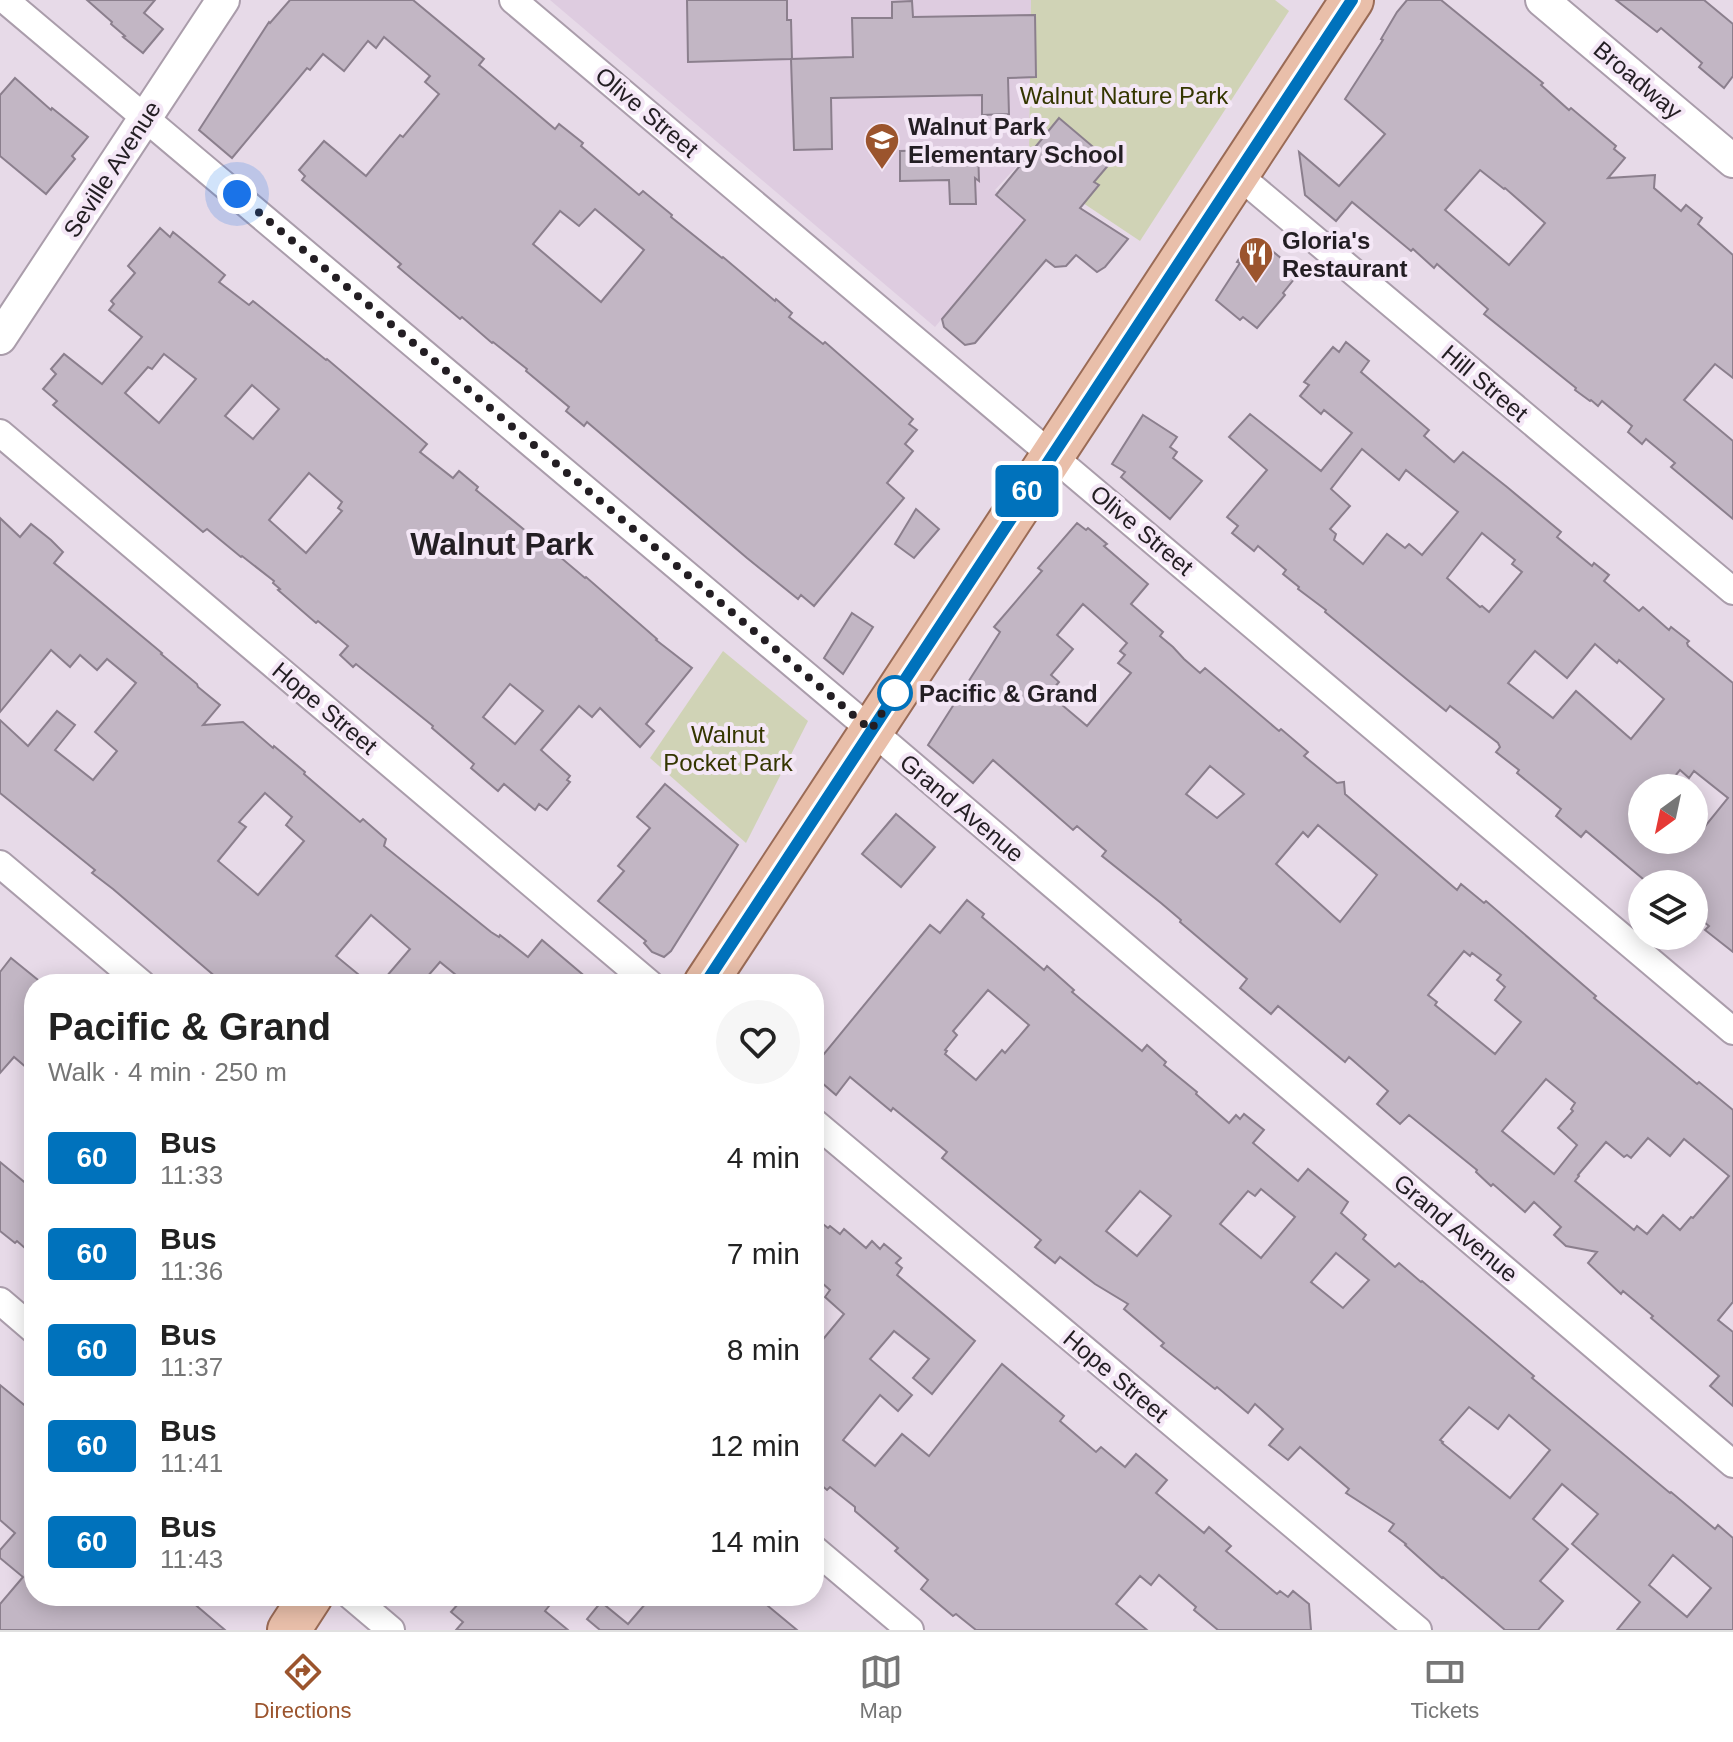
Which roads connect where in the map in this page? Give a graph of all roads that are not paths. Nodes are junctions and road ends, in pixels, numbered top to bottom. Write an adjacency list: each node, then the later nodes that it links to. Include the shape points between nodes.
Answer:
1 (5, 0): 6 (street, Grand Avenue)
2 (223, 0): 6 (street, Seville Avenue)
3 (513, 0): 11 (street, Olive Street)
4 (1352, 0): 8 (main road)
5 (1542, 0): 7 (street, Broadway)
6 (146, 117): 9 (street, Seville Avenue); 13 (street, Grand Avenue)
7 (1733, 161)
8 (1237, 174): 11 (main road); 12 (street, Hill Street)
9 (0, 338)
10 (0, 433): 16 (street, Hope Street)
11 (1052, 454): 13 (main road); 18 (street, Olive Street)
12 (1733, 591)
13 (871, 730): 17 (main road); 22 (street, Grand Avenue)
14 (0, 864): 15 (street)
15 (130, 974)
16 (638, 974)
17 (712, 974)
18 (1733, 1031)
19 (824, 1130): 29 (street, Hope Street)
20 (0, 1301): 21 (street)
21 (24, 1321)
22 (1733, 1464)
23 (824, 1557): 28 (street)
24 (305, 1606): 26 (main road)
25 (363, 1606): 27 (street)
26 (289, 1630)
27 (391, 1630)
28 (910, 1630)
29 (1418, 1630)

